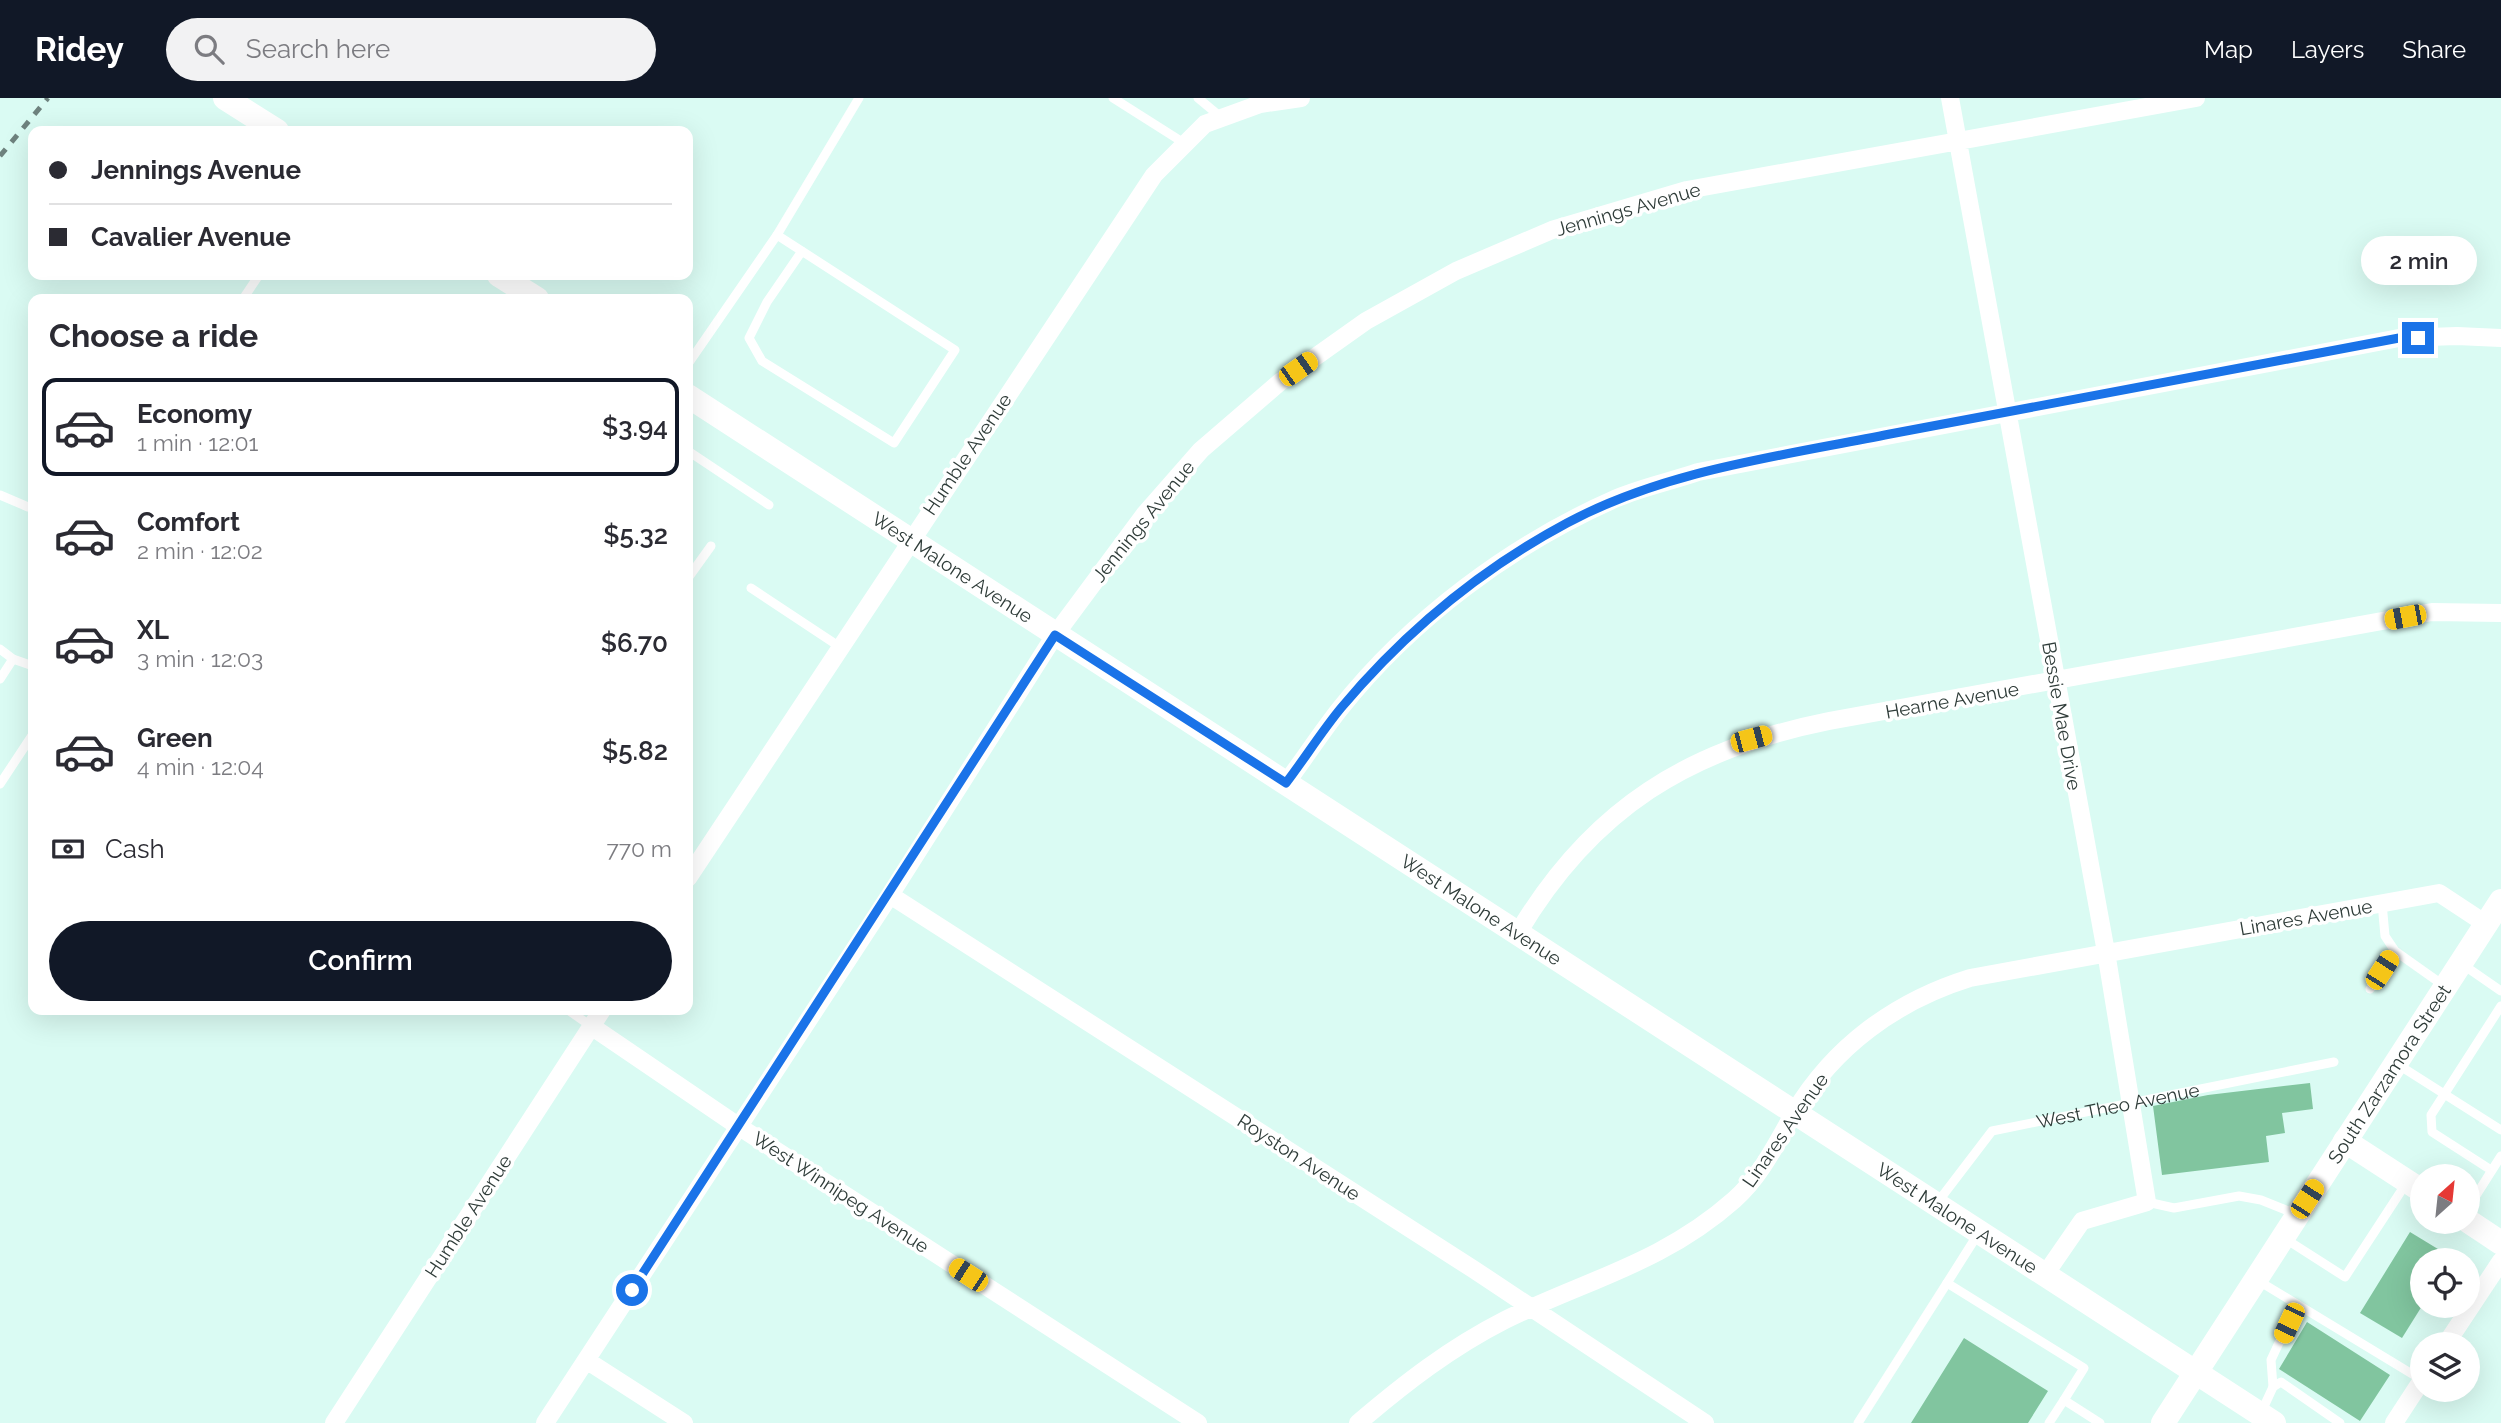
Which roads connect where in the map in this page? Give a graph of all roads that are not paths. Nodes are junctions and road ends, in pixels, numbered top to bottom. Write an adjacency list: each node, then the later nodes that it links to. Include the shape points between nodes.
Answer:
1 (225, 98): 9 (street)
2 (859, 98): 12 (lane)
3 (1113, 98): 11 (lane)
4 (1198, 98): 8 (lane)
5 (1301, 98): 8 (street, Humble Avenue, via 1261,104)
6 (1951, 98): 10 (street, Bessie Mae Drive)
7 (2196, 98): 10 (street, Jennings Avenue)
8 (1222, 118): 11 (street, Humble Avenue, via 1205,124)
9 (269, 126)
10 (1958, 141): 19 (street, Bessie Mae Drive); 29 (street, Jennings Avenue, via 1687,190 1552,230 1457,271 1344,336 1280,382 1201,450 1144,514)
11 (1184, 143): 24 (street, Humble Avenue, via 1154,175)
12 (777, 234): 13 (lane); 17 (lane)
13 (803, 251): 13 (lane, via 955,350 894,443 762,361 749,338 767,302)
14 (507, 280): 15 (street)
15 (529, 294)
16 (2501, 338): 19 (street, via 2399,338)
17 (693, 357)
18 (693, 399): 24 (street, West Malone Avenue)
19 (2008, 411): 35 (street, Bessie Mae Drive); 37 (street, via 1699,472 1619,498 1566,523 1498,565 1388,655 1340,709)
20 (693, 455): 22 (lane)
21 (0, 495): 23 (lane)
22 (769, 505)
23 (28, 507)
24 (909, 539): 29 (street, West Malone Avenue); 30 (street, Humble Avenue)
25 (710, 546): 26 (lane)
26 (693, 571)
27 (751, 588): 30 (lane)
28 (2501, 614): 35 (street, Hearne Avenue, via 2431,611)
29 (1055, 635): 37 (street, West Malone Avenue); 40 (street, Jennings Avenue)
30 (840, 647): 39 (street, Humble Avenue)
31 (0, 649): 32 (lane)
32 (13, 659): 33 (lane); 34 (lane)
33 (28, 664)
34 (0, 679)
35 (2056, 682): 43 (street, Hearne Avenue, via 1783,730 1701,759 1670,776 1598,830 1551,884); 45 (street, Bessie Mae Drive)
36 (28, 742): 38 (lane)
37 (1286, 783): 43 (street, West Malone Avenue)
38 (0, 784)
39 (693, 870)
40 (890, 895): 59 (street, Jennings Avenue); 79 (street, Royston Avenue)
41 (2382, 903): 42 (street, Linares Avenue, via 2439,893); 44 (lane, via 2385,936); 45 (street, Linares Avenue)
42 (2496, 912): 46 (street, South Zarzamora Street)
43 (1518, 933): 58 (street, West Malone Avenue)
44 (2395, 951): 47 (lane); 48 (lane)
45 (2106, 952): 57 (street, Bessie Mae Drive); 58 (street, Linares Avenue, via 1970,978 1916,998 1845,1048)
46 (2461, 963): 47 (street, South Zarzamora Street); 49 (lane)
47 (2445, 986): 55 (street, South Zarzamora Street)
48 (2370, 989)
49 (2501, 990)
50 (2501, 1006): 56 (lane)
51 (575, 1015): 53 (lane)
52 (598, 1015): 53 (street, Humble Avenue)
53 (591, 1026): 59 (street, West Winnipeg Avenue); 88 (street, Humble Avenue)
54 (2334, 1062): 57 (lane, West Theo Avenue)
55 (2395, 1063): 56 (lane); 61 (street, South Zarzamora Street)
56 (2443, 1094): 60 (lane); 63 (lane, via 2431,1115 2432,1132)
57 (2131, 1103): 67 (street, Bessie Mae Drive); 68 (lane, West Theo Avenue, via 1992,1131)
58 (1795, 1112): 68 (street, West Malone Avenue); 79 (street, Linares Avenue, via 1759,1171 1734,1200 1639,1263)
59 (738, 1126): 81 (street, Jennings Avenue); 91 (street, West Winnipeg Avenue)
60 (2501, 1130)
61 (2345, 1141): 64 (street); 69 (street, South Zarzamora Street)
62 (2501, 1156): 63 (lane)
63 (2491, 1170): 65 (lane)
64 (2410, 1183)
65 (2480, 1188)
66 (2410, 1192): 72 (lane, via 2345,1277)
67 (2147, 1202): 69 (lane, via 2174,1208 2239,1196); 75 (street, via 2082,1222)
68 (1936, 1204): 71 (street, West Malone Avenue)
69 (2297, 1215): 72 (street, South Zarzamora Street)
70 (2480, 1229): 73 (street)
71 (1979, 1232): 75 (street, West Malone Avenue); 77 (lane)
72 (2283, 1237): 76 (street, South Zarzamora Street)
73 (2501, 1243)
74 (2501, 1261): 80 (street)
75 (2045, 1276): 82 (street, West Malone Avenue)
76 (2256, 1279): 78 (lane); 82 (street, South Zarzamora Street)
77 (1947, 1283): 86 (lane, via 2084,1368); 94 (lane)
78 (2297, 1304): 83 (lane); 84 (lane, via 2271,1360)
79 (1533, 1308): 92 (street, Linares Avenue, via 1464,1342); 93 (street, Royston Avenue)
80 (2454, 1332)
81 (586, 1360): 89 (street, Jennings Avenue); 90 (street)
82 (2196, 1373): 87 (street, West Malone Avenue); 97 (street, South Zarzamora Street)
83 (2410, 1373)
84 (2273, 1387): 87 (lane); 98 (lane, via 2281,1382)
85 (2410, 1398): 99 (street)
86 (2064, 1399): 95 (lane); 96 (lane)
87 (2267, 1419)
88 (334, 1423)
89 (545, 1423)
90 (684, 1423)
91 (1198, 1423)
92 (1358, 1423)
93 (1705, 1423)
94 (1858, 1423)
95 (2049, 1423)
96 (2100, 1423)
97 (2162, 1423)
98 (2340, 1423)
99 (2393, 1423)

